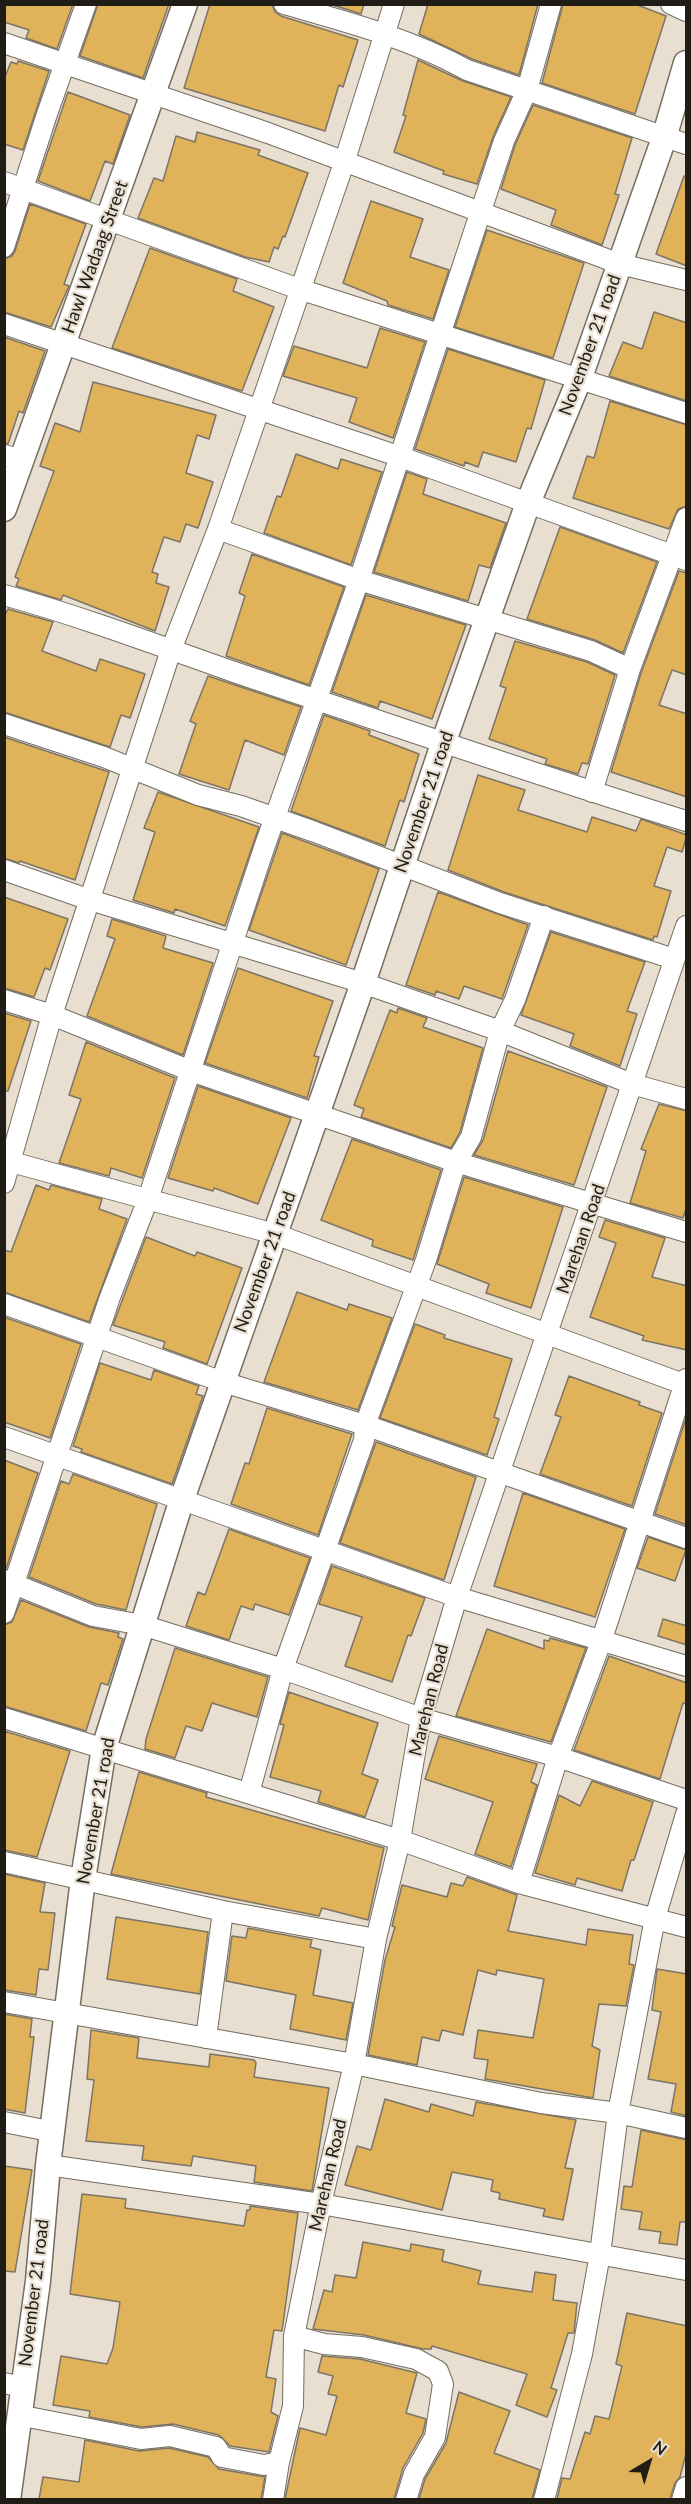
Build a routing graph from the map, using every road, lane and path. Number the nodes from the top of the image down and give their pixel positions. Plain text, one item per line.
1 (86, 4) edge
2 (185, 4) edge
3 (284, 4) edge
4 (394, 4) edge
5 (551, 4) edge
6 (671, 4) edge
7 (687, 11) edge
8 (384, 33) junction
9 (4, 43) edge
10 (64, 63) junction
11 (687, 63) edge
12 (527, 90) junction
13 (154, 93) junction
14 (675, 141) edge
15 (344, 163) junction
16 (13, 185) edge
17 (481, 211) junction
18 (110, 220) junction
19 (4, 247) edge
20 (620, 264) junction
21 (687, 280) edge
22 (299, 290) junction
23 (4, 324) edge
24 (442, 333) junction
25 (63, 345) junction
26 (579, 380) junction
27 (257, 411) junction
28 (687, 413) edge
29 (398, 456) junction
30 (13, 458) edge
31 (528, 503) junction
32 (4, 509) edge
33 (687, 518) edge
34 (218, 529) junction
35 (680, 558) edge
36 (359, 580) junction
37 (4, 595) edge
38 (489, 620) junction
39 (171, 650) junction
40 (630, 669) junction
41 (318, 700) junction
42 (4, 724) edge
43 (444, 741) junction
44 (133, 769) junction
45 (592, 792) junction
46 (275, 819) junction
47 (687, 821) edge
48 (402, 867) junction
49 (4, 870) edge
50 (90, 900) junction
51 (544, 916) junction
52 (687, 926) edge
53 (234, 945) junction
54 (674, 959) junction
55 (363, 983) junction
56 (4, 1000) edge
57 (52, 1015) junction
58 (500, 1031) junction
59 (191, 1071) junction
60 (632, 1084) junction
61 (687, 1099) edge
62 (318, 1113) junction
63 (8, 1162) edge
64 (456, 1162) junction
65 (4, 1183) edge
66 (148, 1199) junction
67 (593, 1204) junction
68 (687, 1232) edge
69 (275, 1234) junction
70 (415, 1285) junction
71 (4, 1304) edge
72 (549, 1334) junction
73 (98, 1336) junction
74 (223, 1382) junction
75 (686, 1383) edge
76 (365, 1425) junction
77 (4, 1437) edge
78 (56, 1455) junction
79 (500, 1474) junction
80 (181, 1502) junction
81 (640, 1523) junction
82 (687, 1538) edge
83 (325, 1552) junction
84 (9, 1582) edge
85 (457, 1597) junction
86 (4, 1613) edge
87 (142, 1625) junction
88 (602, 1639) junction
89 (687, 1666) edge
90 (283, 1668) junction
91 (4, 1718) edge
92 (422, 1719) junction
93 (105, 1748) junction
94 (558, 1757) junction
95 (249, 1793) junction
96 (687, 1800) edge
97 (687, 1814) edge
98 (400, 1840) junction
99 (4, 1862) edge
100 (83, 1879) junction
101 (519, 1883) junction
102 (223, 1911) junction
103 (655, 1918) junction
104 (687, 1927) edge
105 (376, 1939) junction
106 (4, 2002) edge
107 (68, 2013) junction
108 (206, 2038) junction
109 (354, 2064) junction
110 (618, 2113) junction
111 (4, 2122) edge
112 (687, 2128) edge
113 (54, 2132) junction
114 (48, 2165) junction
115 (321, 2204) junction
116 (600, 2253) junction
117 (687, 2270) edge
118 (294, 2336) junction
119 (13, 2385) edge
120 (18, 2415) junction
121 (279, 2462) junction
122 (687, 2487) edge
123 (8, 2499) edge
124 (273, 2499) edge
125 (406, 2499) edge
126 (544, 2499) edge
127 (682, 2499) edge

1 - 10 street
2 - 13 street, Hawl Wadaag Street
3 - 8 street
4 - 8 street
5 - 12 street
6 - 7 street
8 - 12 street
8 - 15 street
9 - 10 street
10 - 13 street
10 - 16 street
11 - 14 street, November 21 road
12 - 14 street
12 - 17 street
13 - 15 street
13 - 18 street, Hawl Wadaag Street
14 - 20 street, November 21 road
15 - 17 street
15 - 22 street
16 - 18 street
16 - 19 street
17 - 20 street
17 - 24 street
18 - 22 street
18 - 25 street, Hawl Wadaag Street
20 - 21 street
20 - 26 street, November 21 road
22 - 24 street
22 - 27 street
23 - 25 street
24 - 26 street
24 - 29 street
25 - 27 street
25 - 30 street, Hawl Wadaag Street
26 - 28 street
26 - 31 street, November 21 road
27 - 29 street
27 - 34 street
29 - 31 street
29 - 36 street
30 - 32 street, Hawl Wadaag Street
31 - 35 street
31 - 38 street, November 21 road
33 - 35 street
34 - 36 street
34 - 39 street
35 - 40 street
36 - 38 street
36 - 41 street
37 - 39 street
38 - 40 street
38 - 43 street, November 21 road
39 - 41 street
39 - 44 street
40 - 45 street
41 - 43 street
41 - 46 street
42 - 44 street
43 - 45 street
43 - 48 street, November 21 road
44 - 46 street
44 - 50 street
45 - 47 street
46 - 48 street
46 - 53 street
48 - 51 street
48 - 55 street, November 21 road
49 - 50 street
50 - 53 street
50 - 57 street
51 - 54 street
51 - 58 street
52 - 54 street, Marehan Road
53 - 55 street
53 - 59 street
54 - 60 street, Marehan Road
55 - 58 street
55 - 62 street, November 21 road
56 - 57 street
57 - 59 street
57 - 63 street
58 - 60 street
58 - 64 street
59 - 62 street
59 - 66 street
60 - 61 street
60 - 67 street, Marehan Road
62 - 64 street
62 - 69 street, November 21 road
63 - 65 street
63 - 66 street
64 - 67 street
64 - 70 street
66 - 69 street
66 - 73 street
67 - 68 street
67 - 72 street, Marehan Road
69 - 70 street
69 - 74 street, November 21 road
70 - 72 street
70 - 76 street
71 - 73 street
72 - 75 street
72 - 79 street, Marehan Road
73 - 74 street
73 - 78 street
74 - 76 street
74 - 80 street, November 21 road
75 - 81 street
76 - 79 street
76 - 83 street
77 - 78 street
78 - 80 street
78 - 84 street
79 - 81 street
79 - 85 street, Marehan Road
80 - 83 street
80 - 87 street, November 21 road
81 - 82 street
81 - 88 street
83 - 85 street
83 - 90 street
84 - 86 street
84 - 87 street
85 - 88 street
85 - 92 street, Marehan Road
87 - 90 street
87 - 93 street, November 21 road
88 - 89 street
88 - 94 street
90 - 92 street
90 - 95 street
91 - 93 street
92 - 94 street
92 - 98 street, Marehan Road
93 - 95 street
93 - 100 street, November 21 road
94 - 96 street
94 - 101 street
95 - 98 street
97 - 103 street
98 - 101 street
98 - 105 street, Marehan Road
99 - 100 street
100 - 102 street
100 - 107 street, November 21 road
101 - 103 street
102 - 105 street
102 - 108 street
103 - 104 street
103 - 110 street
105 - 109 street, Marehan Road
106 - 107 street
107 - 108 street
107 - 113 street, November 21 road
108 - 109 street
109 - 110 street
109 - 115 street, Marehan Road
110 - 112 street
110 - 116 street
111 - 113 street
113 - 114 street, November 21 road
114 - 115 street
114 - 119 street, November 21 road
115 - 116 street
115 - 118 street, Marehan Road
116 - 117 street
116 - 126 street
118 - 121 street, Marehan Road
118 - 125 street
119 - 120 street, November 21 road
120 - 121 street
120 - 123 street, November 21 road
121 - 124 street, Marehan Road
122 - 127 street

